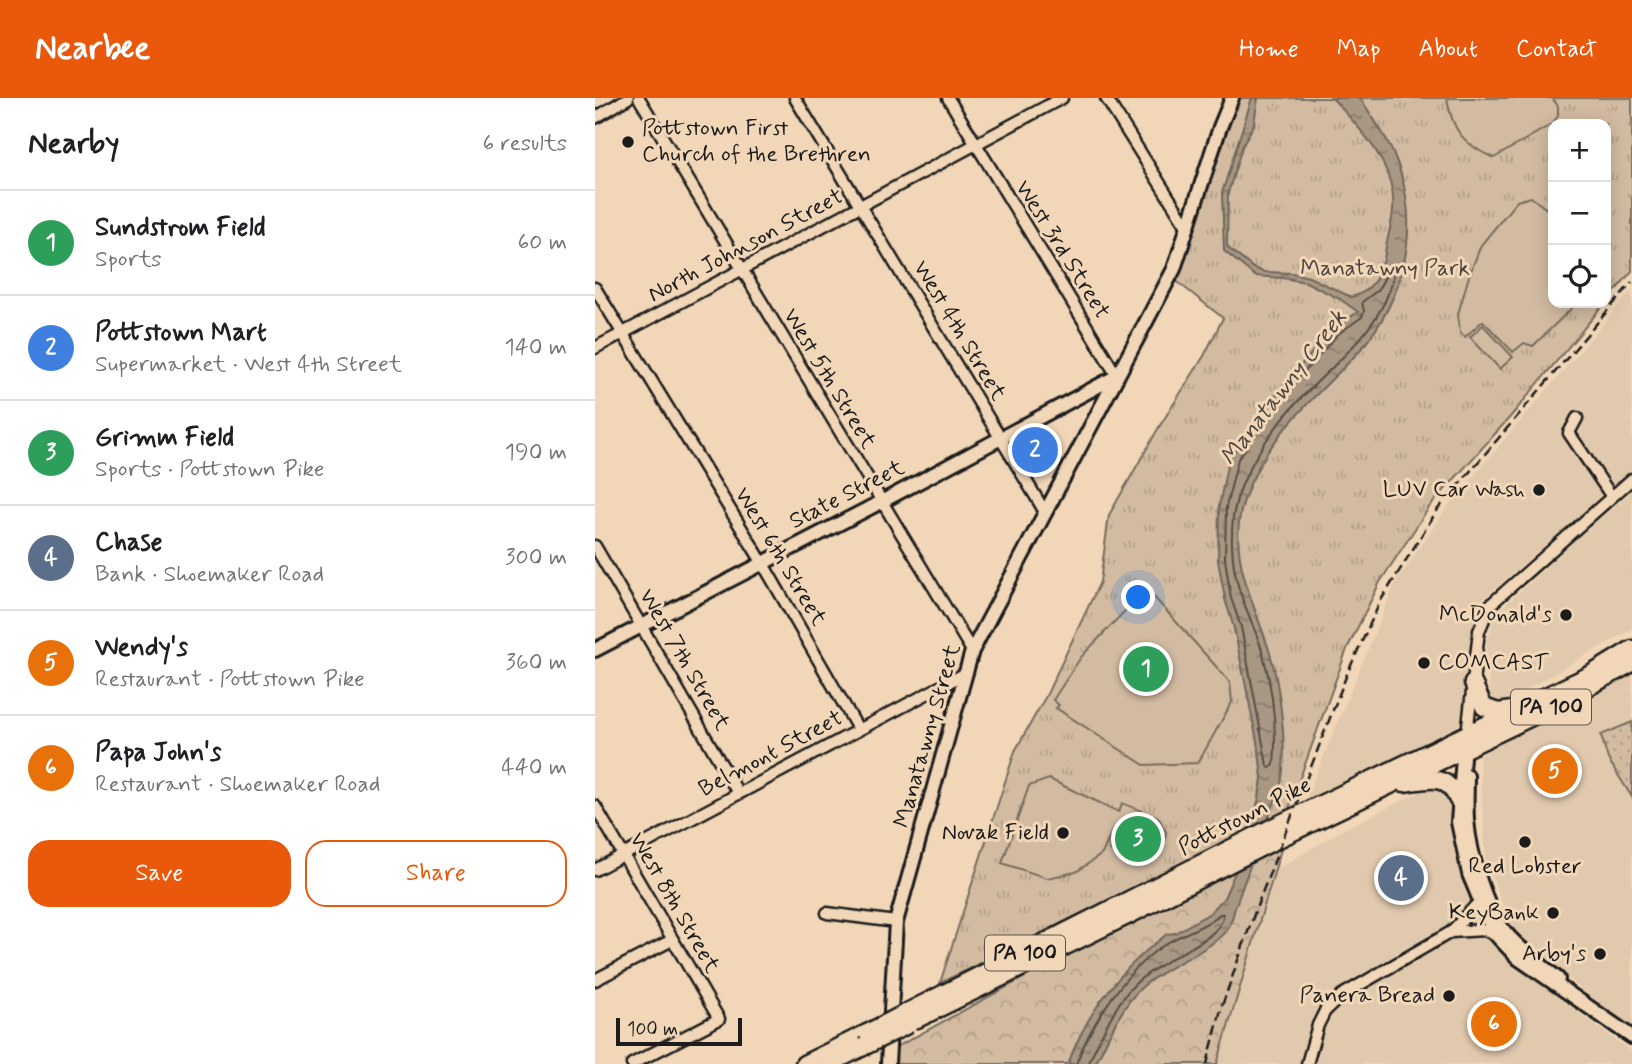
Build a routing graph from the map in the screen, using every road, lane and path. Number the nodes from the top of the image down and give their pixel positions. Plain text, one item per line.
1 (628, 98) edge
2 (639, 98) edge
3 (795, 98) edge
4 (948, 98) edge
5 (1062, 98) edge
6 (1106, 98) edge
7 (1232, 98) edge
8 (595, 118) edge
9 (974, 144) junction
10 (861, 206) junction
11 (1188, 228) junction
12 (740, 269) junction
13 (595, 288) edge
14 (622, 333) junction
15 (595, 348) edge
16 (1117, 376) junction
17 (1577, 418) dead end
18 (1001, 436) junction
19 (1632, 479) edge
20 (1612, 497) junction
21 (881, 502) junction
22 (1045, 512) junction
23 (595, 546) edge
24 (762, 562) junction
25 (642, 624) junction
26 (1632, 649) edge
27 (595, 650) edge
28 (972, 651) junction
29 (1632, 663) edge
30 (966, 673) junction
31 (1473, 683) junction
32 (1518, 710) junction
33 (858, 729) junction
34 (1466, 744) junction
35 (1391, 785) junction
36 (738, 793) junction
37 (1458, 800) junction
38 (595, 806) edge
39 (625, 855) junction
40 (595, 870) edge
41 (1483, 901) junction
42 (827, 913) dead end
43 (896, 922) junction
44 (1451, 932) junction
45 (1498, 937) junction
46 (672, 940) junction
47 (595, 980) edge
48 (1588, 1005) junction
49 (909, 1017) junction
50 (1632, 1037) edge
51 (865, 1040) junction
52 (632, 1064) edge
53 (804, 1064) edge
54 (829, 1064) edge
55 (888, 1064) edge
56 (1307, 1064) edge

1 - 8 street
2 - 12 street, West 5th Street
3 - 10 street, West 4th Street
4 - 9 street, West 3rd Street
5 - 9 street, North Johnson Street
6 - 11 street
7 - 11 street, Manatawny Street
9 - 10 street, North Johnson Street
9 - 16 street, West 3rd Street
10 - 12 street, North Johnson Street
10 - 18 street, West 4th Street
11 - 16 street, Manatawny Street
12 - 14 street, North Johnson Street
12 - 21 street, West 5th Street
13 - 14 street, West 6th Street
14 - 15 street, North Johnson Street
14 - 24 street, West 6th Street
16 - 18 street, State Street
16 - 22 street, Manatawny Street
17 - 20 street
18 - 21 street, State Street
18 - 22 street, West 4th Street
19 - 20 street
20 - 31 street
21 - 24 street, State Street
21 - 28 street, West 5th Street
22 - 28 street, Manatawny Street
23 - 25 street, West 7th Street
24 - 25 street, State Street
24 - 33 street, West 6th Street
25 - 27 street, State Street
25 - 36 street, West 7th Street
26 - 32 highway, Pottstown Pike / PA 100
28 - 30 street, Manatawny Street
29 - 34 highway, Pottstown Pike / PA 100
30 - 33 street, Belmont Street
30 - 43 street, Manatawny Street
31 - 32 highway
31 - 34 street
32 - 34 highway, Pottstown Pike / PA 100
33 - 36 street, Belmont Street
34 - 35 highway, Pottstown Pike / PA 100
34 - 37 street
34 - 41 street
34 - 49 highway, Pottstown Pike / PA 100
35 - 37 highway
35 - 49 highway, Pottstown Pike / PA 100
36 - 39 street, Belmont Street
37 - 41 street
38 - 39 street, West 8th Street
39 - 40 street, Belmont Street
39 - 46 street, West 8th Street
41 - 44 street
41 - 45 street
41 - 48 street
42 - 43 street
43 - 55 street, Manatawny Street
44 - 45 street
44 - 56 street
45 - 48 street
46 - 47 street
46 - 52 street, West 8th Street
48 - 50 street
49 - 51 highway, Pottstown Pike / PA 100, bridge
51 - 53 highway, Pottstown Pike / PA 100
51 - 54 highway, Pottstown Pike / PA 100

